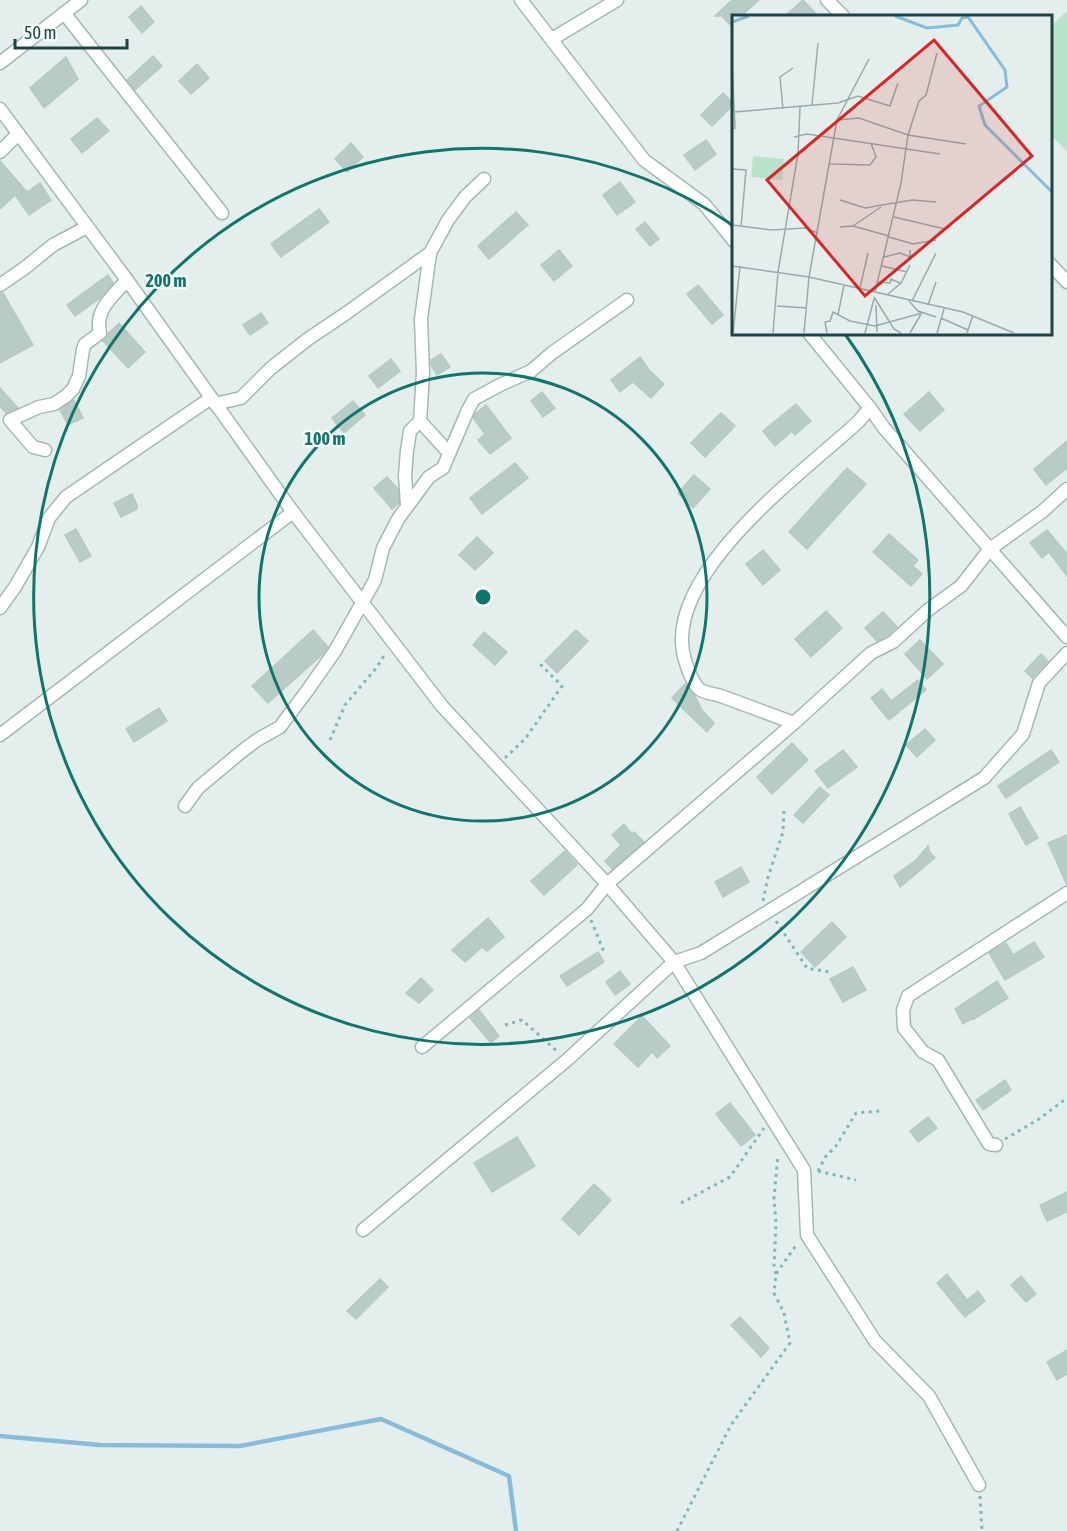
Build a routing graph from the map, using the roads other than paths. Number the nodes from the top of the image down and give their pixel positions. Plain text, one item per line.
1 (81, 0) edge
2 (521, 0) edge
3 (617, 0) edge
4 (827, 0) edge
5 (64, 13) junction
6 (842, 15) edge
7 (552, 39) junction
8 (0, 63) edge
9 (0, 109) edge
10 (18, 134) junction
11 (0, 152) edge
12 (484, 179) dead end
13 (222, 213) dead end
14 (87, 227) junction
15 (732, 239) edge
16 (430, 253) junction
17 (1052, 266) edge
18 (127, 280) junction
19 (1067, 282) edge
20 (0, 285) edge
21 (627, 300) dead end
22 (810, 334) edge
23 (212, 401) junction
24 (870, 408) junction
25 (420, 421) junction
26 (45, 450) dead end
27 (449, 453) junction
28 (405, 475) junction
29 (429, 477) junction
30 (1067, 489) edge
31 (407, 505) junction
32 (293, 512) junction
33 (990, 549) junction
34 (363, 602) junction
35 (0, 608) edge
36 (1067, 637) edge
37 (1067, 653) edge
38 (794, 723) junction
39 (0, 735) edge
40 (185, 807) dead end
41 (607, 884) junction
42 (1067, 893) edge
43 (674, 962) junction
44 (422, 1047) dead end
45 (996, 1144) road end
46 (363, 1230) dead end
47 (979, 1485) road end

1 - 5 street
2 - 7 street
3 - 7 street
4 - 6 street
5 - 8 street
5 - 13 street
7 - 15 street
9 - 10 street
10 - 11 street
10 - 14 street
12 - 16 street
14 - 18 street
14 - 20 street
16 - 23 street
16 - 25 street
17 - 19 street
18 - 23 street
18 - 26 street
21 - 27 street
22 - 24 street
23 - 32 street
23 - 35 street
24 - 33 street
24 - 38 street
25 - 27 street
25 - 28 street
27 - 29 street
28 - 29 street
28 - 31 street
29 - 31 street
30 - 33 street
31 - 34 street
32 - 34 street
32 - 39 street
33 - 36 street
33 - 38 street
34 - 40 street
34 - 41 street
37 - 43 street
38 - 41 street
41 - 43 street
41 - 44 street
42 - 45 street
43 - 46 street
43 - 47 street

